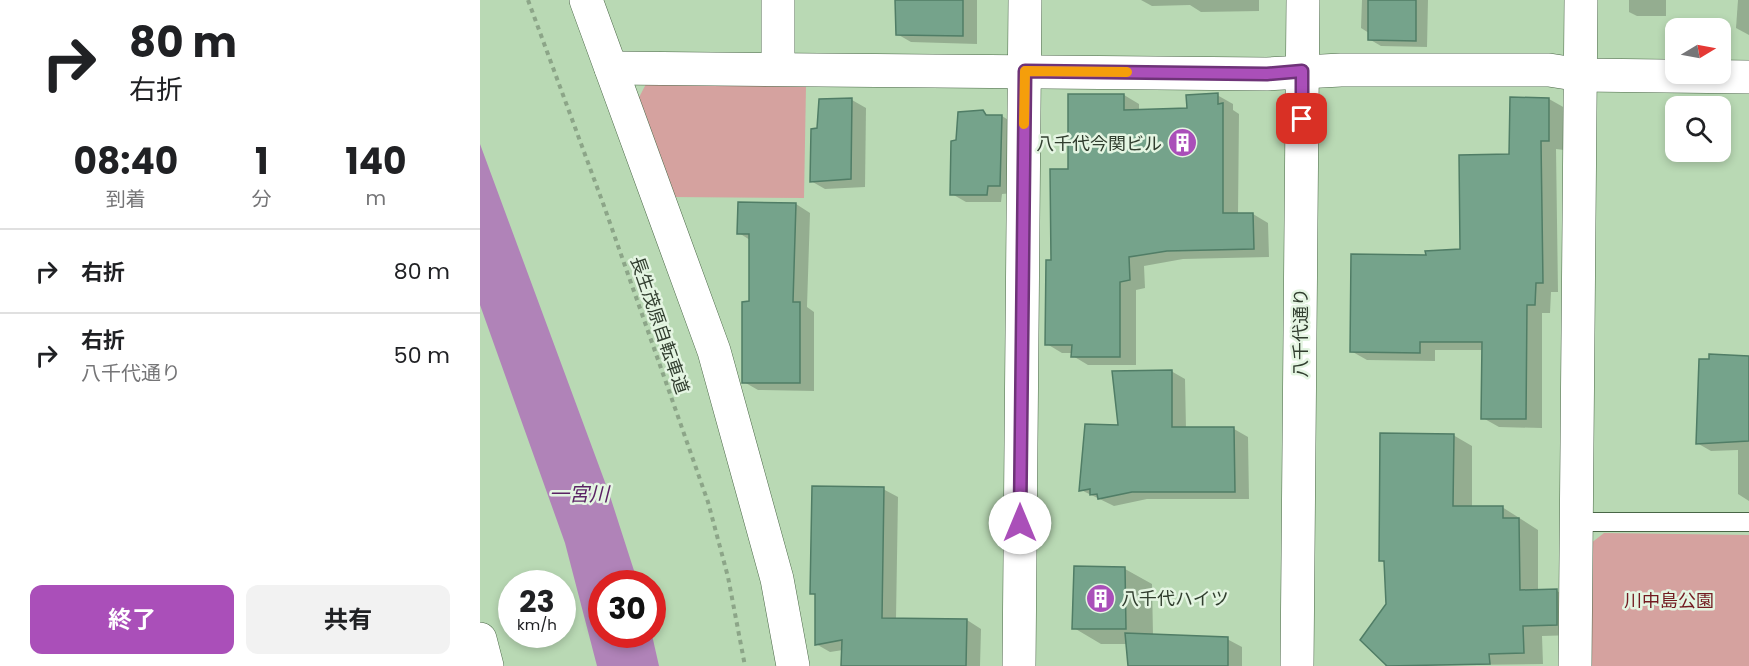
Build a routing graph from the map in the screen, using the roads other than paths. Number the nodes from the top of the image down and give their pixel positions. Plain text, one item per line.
1 (586, 0) edge
2 (778, 0) edge
3 (1026, 0) edge
4 (1303, 0) edge
5 (1581, 0) edge
6 (611, 68) junction
7 (778, 69) junction
8 (1025, 71) junction
9 (1302, 71) junction
10 (1581, 75) junction
11 (1749, 77) edge
12 (1577, 522) junction
13 (1749, 522) edge
14 (480, 639) edge
15 (487, 666) edge
16 (793, 666) edge
17 (1019, 666) edge
18 (1297, 666) edge
19 (1575, 666) edge

1 - 6 street
2 - 7 street
3 - 8 street
4 - 9 street, 八千代通り
5 - 10 street
6 - 7 street
6 - 16 street
7 - 8 street
8 - 9 street
8 - 17 street
9 - 10 street
9 - 18 street, 八千代通り
10 - 11 street
10 - 12 street
12 - 13 lane
12 - 19 street
14 - 15 street

